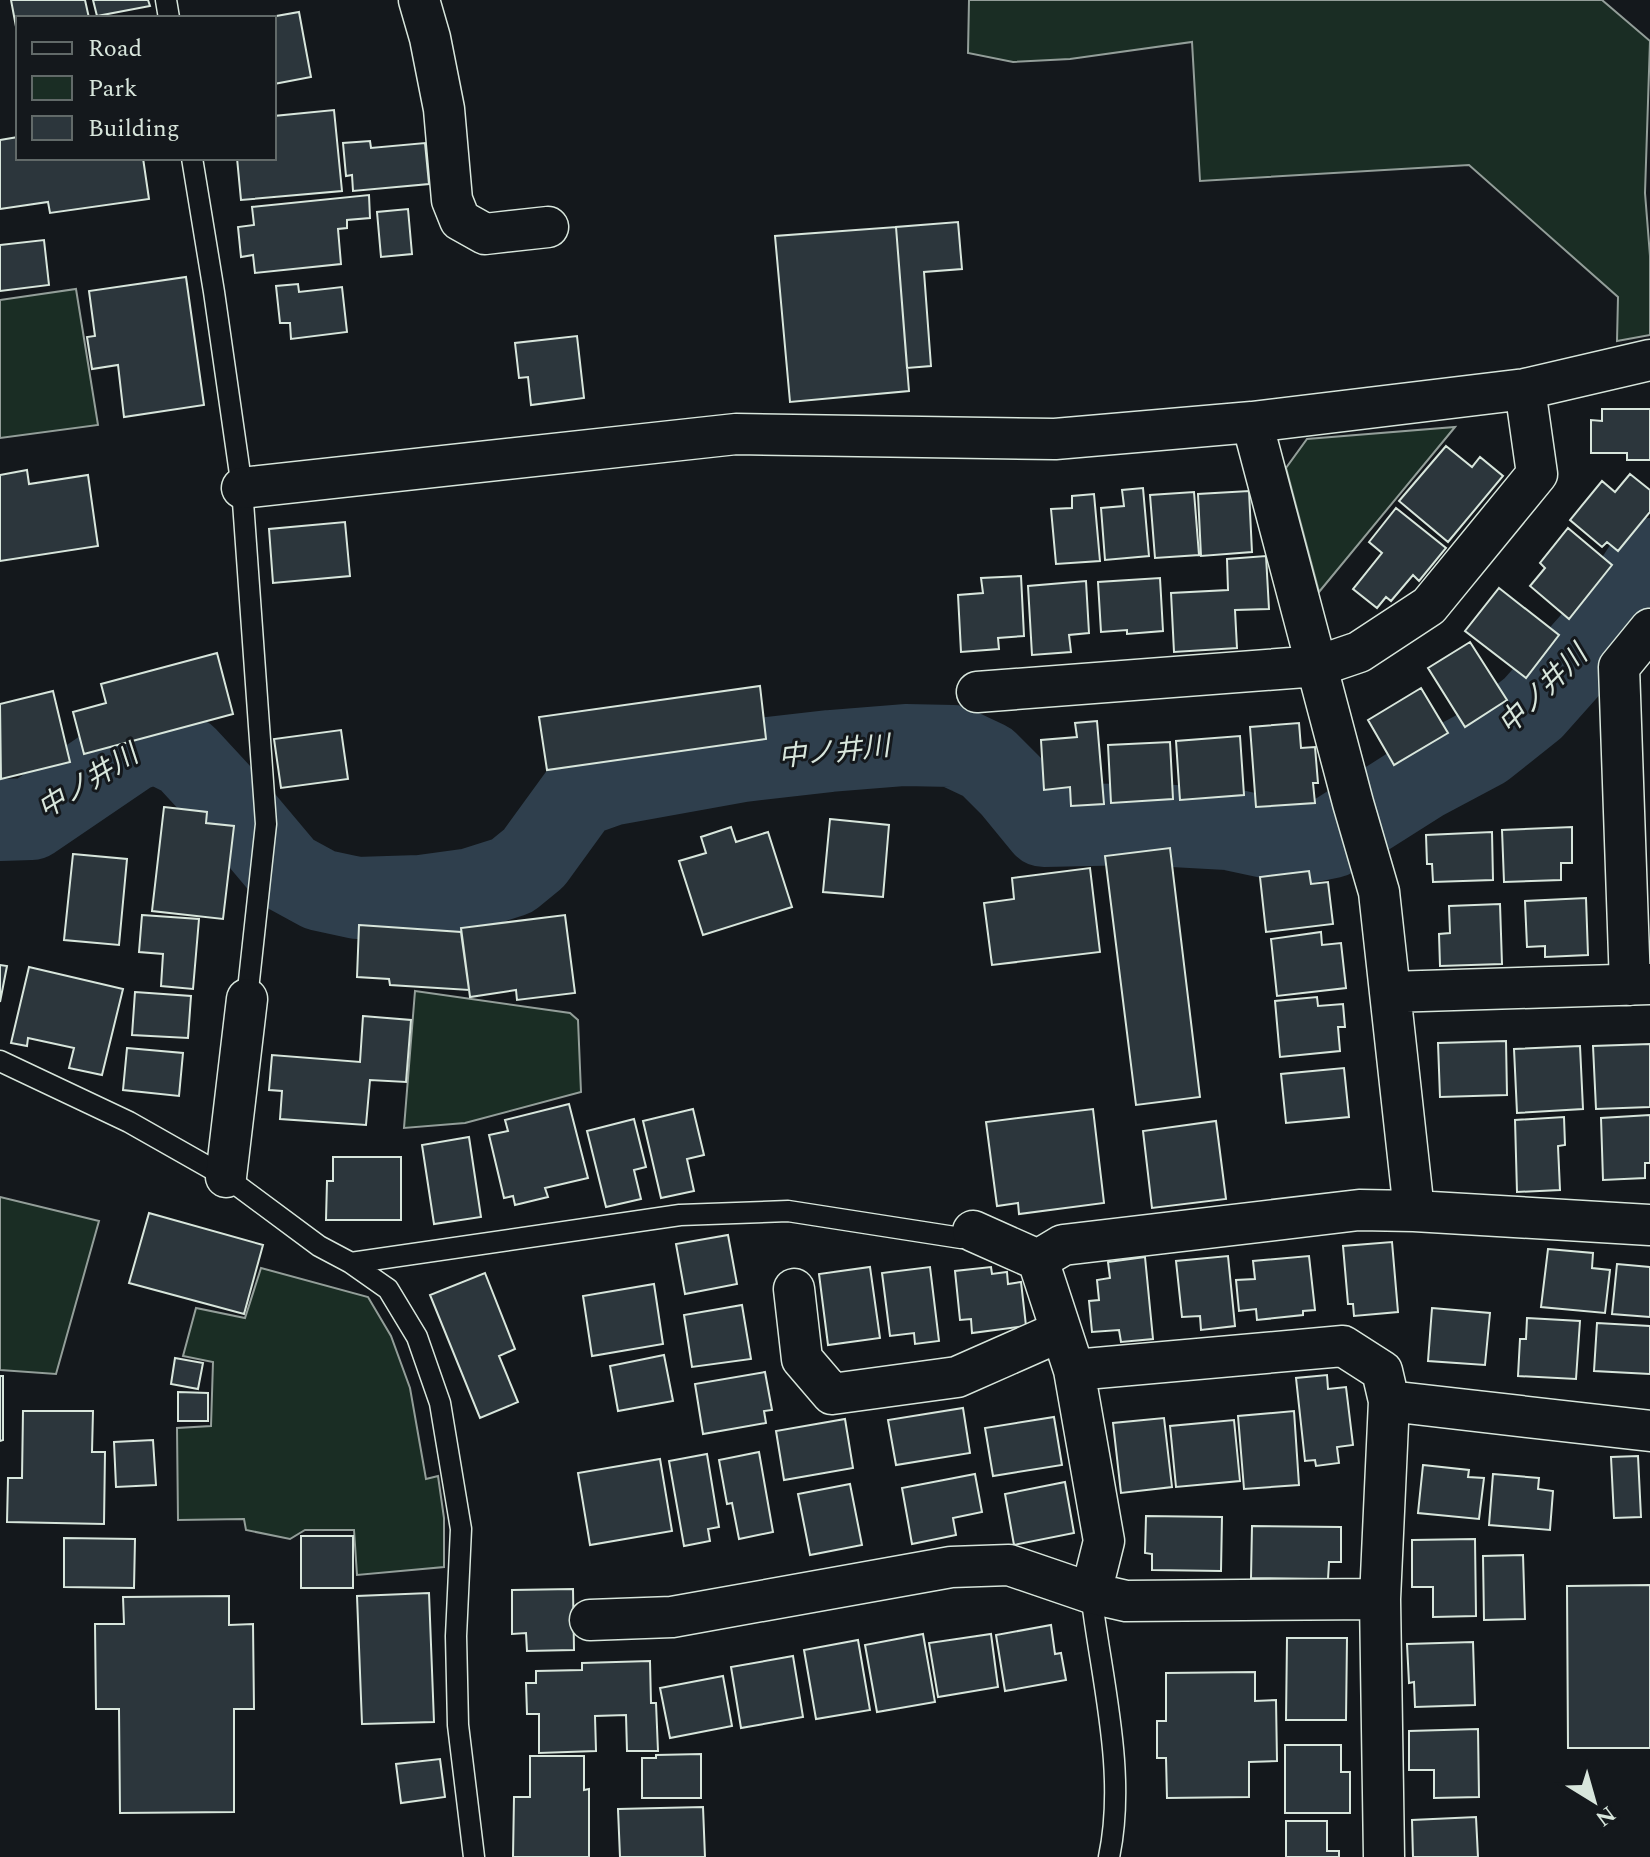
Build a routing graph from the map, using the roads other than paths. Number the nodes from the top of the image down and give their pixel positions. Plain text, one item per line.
1 (419, 0) edge
2 (192, 160) edge
3 (548, 227) dead end
4 (1650, 360) edge
5 (1525, 389) junction
6 (1252, 422) junction
7 (242, 488) junction
8 (1650, 629) edge
9 (1318, 666) junction
10 (977, 692) dead end
11 (1640, 984) edge
12 (1390, 992) junction
13 (247, 999) joint
14 (0, 1061) edge
15 (226, 1177) junction
16 (1414, 1211) junction
17 (1650, 1225) edge
18 (973, 1231) joint
19 (1038, 1260) junction
20 (351, 1263) junction
21 (794, 1289) dead end
22 (1061, 1331) junction
23 (1074, 1370) junction
24 (1389, 1401) junction
25 (1650, 1431) edge
26 (1091, 1593) junction
27 (1380, 1599) junction
28 (590, 1620) dead end
29 (474, 1857) edge
30 (1109, 1857) edge
31 (1384, 1857) edge

1 - 3 street
2 - 7 lane
4 - 5 street
5 - 6 street
5 - 9 street
6 - 7 street
6 - 9 street
7 - 13 lane
8 - 11 street
9 - 10 street
9 - 12 street
11 - 12 street
12 - 16 street
13 - 15 street
14 - 15 lane
15 - 20 lane
16 - 17 street
16 - 19 street
18 - 19 street
18 - 20 lane
19 - 22 street
20 - 29 lane
21 - 22 street
22 - 23 street
23 - 24 street
23 - 26 street
24 - 25 street
24 - 27 street
26 - 27 street
26 - 28 street
26 - 30 lane
27 - 31 street

